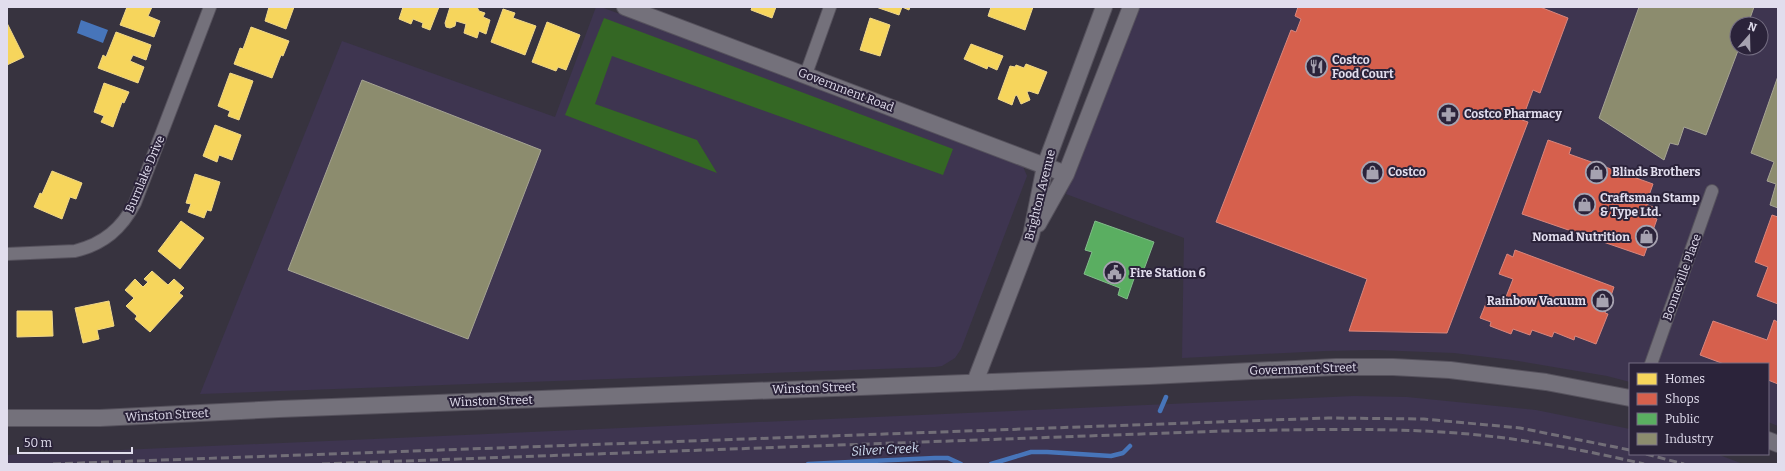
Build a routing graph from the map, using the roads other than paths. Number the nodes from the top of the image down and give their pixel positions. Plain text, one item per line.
1 (210, 7) edge
2 (625, 7) edge
3 (830, 7) edge
4 (1104, 7) edge
5 (1121, 7) edge
6 (1131, 7) edge
7 (806, 74) junction
8 (1045, 166) junction
9 (1066, 174) junction
10 (1712, 191) dead end
11 (1031, 236) junction
12 (7, 254) edge
13 (1651, 363) edge
14 (974, 382) junction
15 (1629, 398) edge
16 (7, 418) edge

1 - 12 street, Burnlake Drive
2 - 7 street, Government Road
3 - 7 street
4 - 8 street, Brighton Avenue
5 - 9 street
6 - 9 street, Brighton Avenue
7 - 8 street, Government Road
8 - 9 street, Government Road
8 - 11 street, Brighton Avenue
9 - 11 street, Brighton Avenue
10 - 13 street, Bonneville Place
11 - 14 street, Brighton Avenue
14 - 15 street, Government Street
14 - 16 street, Winston Street

